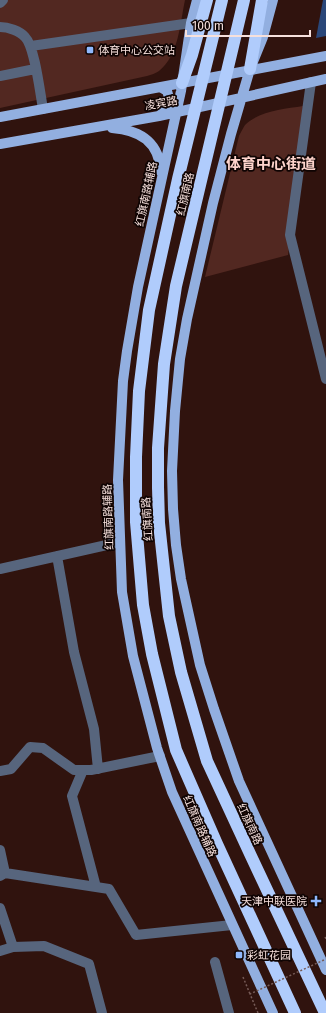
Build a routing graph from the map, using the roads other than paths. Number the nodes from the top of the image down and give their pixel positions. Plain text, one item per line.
1 (3, 0) edge
2 (197, 0) edge
3 (207, 0) edge
4 (222, 0) edge
5 (244, 0) edge
6 (262, 0) edge
7 (273, 0) edge
8 (0, 3) edge
9 (191, 23) junction
10 (0, 27) edge
11 (31, 46) junction
12 (326, 56) edge
13 (35, 69) junction
14 (250, 69) junction
15 (0, 76) edge
16 (326, 79) edge
17 (311, 82) junction
18 (182, 83) junction
19 (160, 87) junction
20 (242, 98) junction
21 (43, 108) junction
22 (176, 112) junction
23 (159, 116) junction
24 (0, 117) edge
25 (100, 127) junction
26 (0, 144) edge
27 (162, 180) junction
28 (326, 379) edge
29 (120, 542) junction
30 (58, 556) junction
31 (0, 569) edge
32 (160, 756) junction
33 (98, 769) junction
34 (83, 770) junction
35 (0, 772) edge
36 (0, 850) edge
37 (2, 874) edge
38 (96, 887) junction
39 (0, 908) edge
40 (232, 925) junction
41 (12, 946) junction
42 (0, 951) edge
43 (215, 962) dead end
44 (326, 970) edge
45 (102, 1013) edge
46 (229, 1013) edge
47 (273, 1013) edge
48 (294, 1013) edge
49 (325, 1013) edge

1 - 8 street
2 - 9 main road, 红旗南路辅路
3 - 18 highway
4 - 48 highway, 红旗南路, bridge
5 - 49 highway, 红旗南路, bridge
6 - 14 highway
7 - 14 main road
9 - 11 street
9 - 18 main road, 红旗南路辅路
10 - 11 street
11 - 13 street
12 - 14 main road, 凌宾路
13 - 15 street
13 - 21 street
14 - 18 main road, 凌宾路
14 - 20 main road
16 - 17 main road, 凌宾路
17 - 20 main road, 凌宾路
17 - 28 street
18 - 19 main road, 凌宾路
18 - 22 main road, 红旗南路辅路
19 - 21 main road, 凌宾路
19 - 23 main road
20 - 22 main road, 凌宾路
20 - 44 main road
21 - 24 main road, 凌宾路
22 - 23 main road, 凌宾路
22 - 27 main road, 红旗南路辅路
23 - 25 main road, 凌宾路
25 - 26 main road, 凌宾路
25 - 27 main road
27 - 29 main road, 红旗南路辅路
29 - 30 street
29 - 32 main road, 红旗南路辅路
30 - 31 street
30 - 33 street
32 - 33 street
32 - 40 main road, 红旗南路辅路
33 - 34 street
34 - 35 street
34 - 38 street
36 - 37 street
37 - 38 street
38 - 40 street
39 - 41 street
40 - 47 main road, 红旗南路辅路
41 - 42 street
41 - 45 street
43 - 46 street

